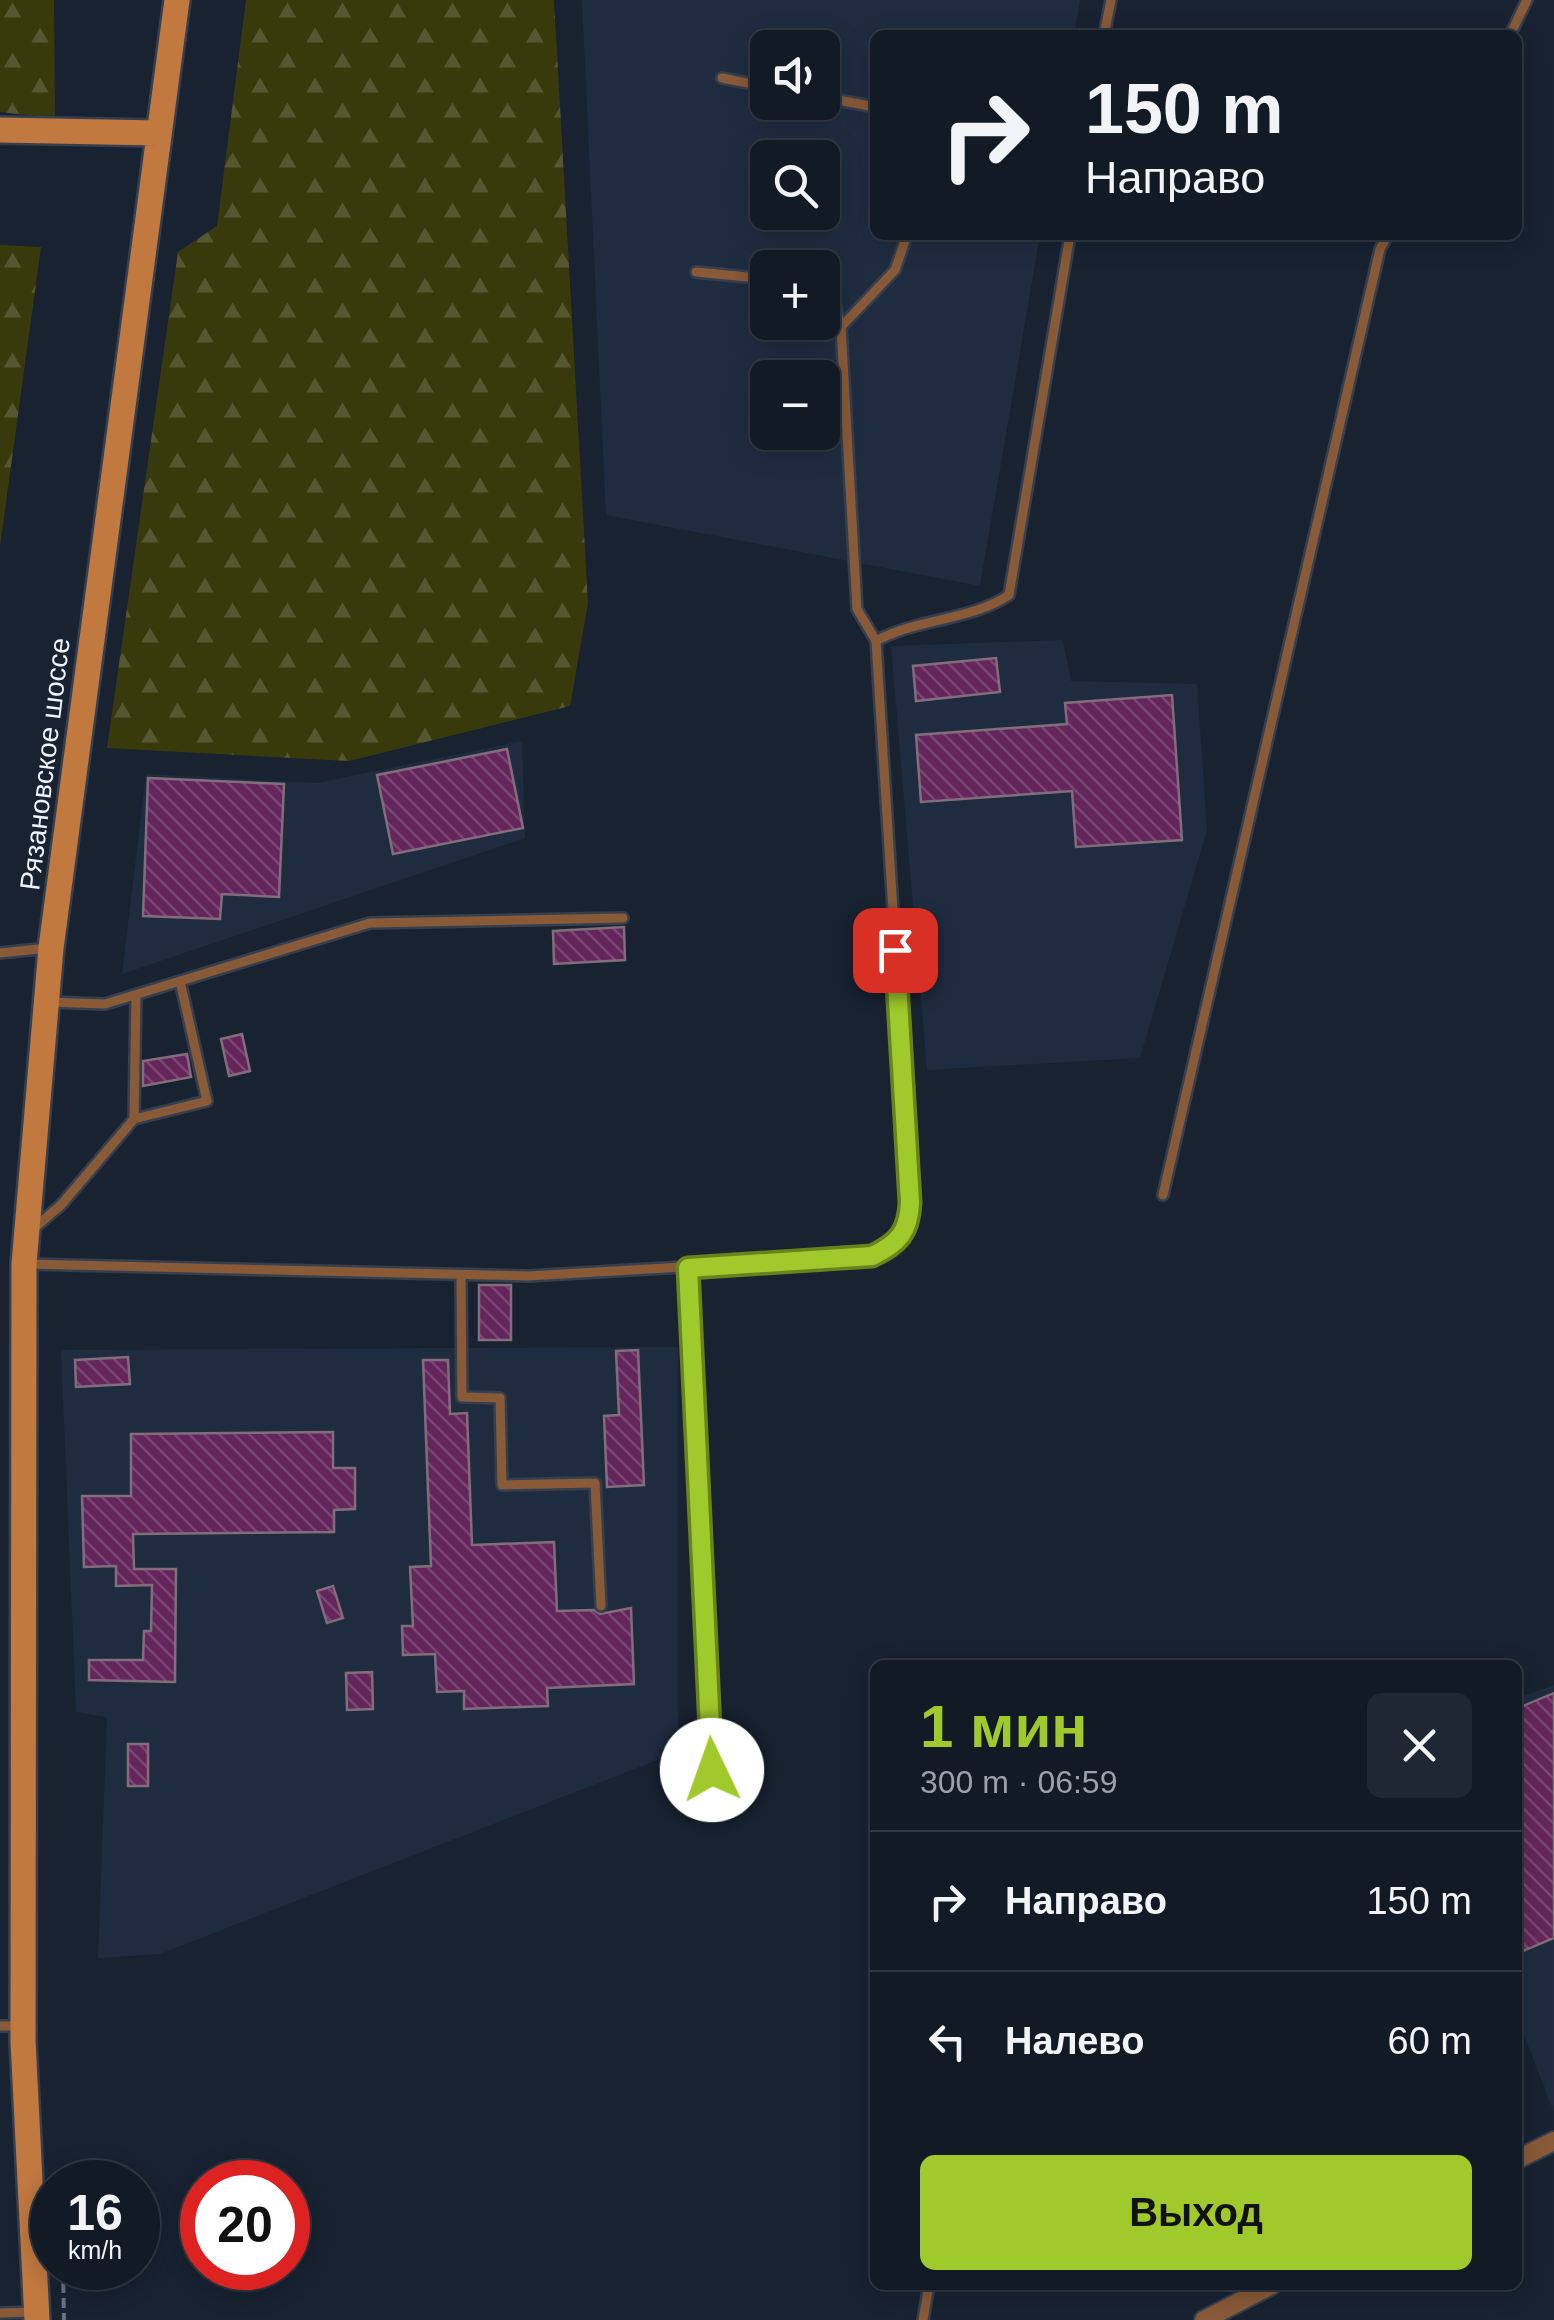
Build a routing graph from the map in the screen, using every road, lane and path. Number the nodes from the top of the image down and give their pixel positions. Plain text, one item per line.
1 (177, 0) edge
2 (1111, 0) edge
3 (1527, 0) edge
4 (1105, 30) edge
5 (1512, 30) edge
6 (722, 78) dead end
7 (750, 83) edge
8 (840, 101) edge
9 (870, 107) edge
10 (0, 130) edge
11 (158, 133) junction
12 (905, 240) edge
13 (1069, 240) edge
14 (1385, 240) edge
15 (696, 272) dead end
16 (750, 277) edge
17 (840, 321) edge
18 (842, 327) junction
19 (876, 641) junction
20 (623, 918) dead end
21 (51, 948) junction
22 (0, 952) edge
23 (180, 981) junction
24 (136, 995) junction
25 (45, 1002) junction
26 (134, 1118) junction
27 (1163, 1196) dead end
28 (26, 1235) junction
29 (24, 1264) junction
30 (688, 1268) junction
31 (462, 1276) junction
32 (601, 1606) dead end
33 (712, 1770) dead end
34 (12, 2026) edge
35 (1554, 2140) edge
36 (1522, 2157) edge
37 (63, 2290) edge
38 (928, 2290) edge
39 (1262, 2290) edge
40 (0, 2313) edge
41 (37, 2316) edge
42 (64, 2320) edge
43 (923, 2320) edge
44 (1204, 2320) edge

1 - 11 main road, Рязановское шоссе
2 - 4 lane
3 - 5 lane
6 - 7 lane
8 - 9 lane
10 - 11 main road
11 - 21 main road, Рязановское шоссе
12 - 18 lane
13 - 19 lane
14 - 27 lane
15 - 16 lane
17 - 18 lane
18 - 19 lane
19 - 30 lane
20 - 23 lane
21 - 22 lane
21 - 25 main road, Рязановское шоссе
23 - 24 lane
23 - 26 lane
24 - 25 lane
24 - 26 lane
25 - 28 main road, Рязановское шоссе
26 - 28 lane
28 - 29 main road, Рязановское шоссе
29 - 31 lane
29 - 34 main road, Рязановское шоссе
30 - 31 lane
30 - 33 lane
31 - 32 lane
34 - 41 main road, Рязановское шоссе
35 - 36 street
37 - 42 path
38 - 43 lane
39 - 44 street
40 - 41 lane

